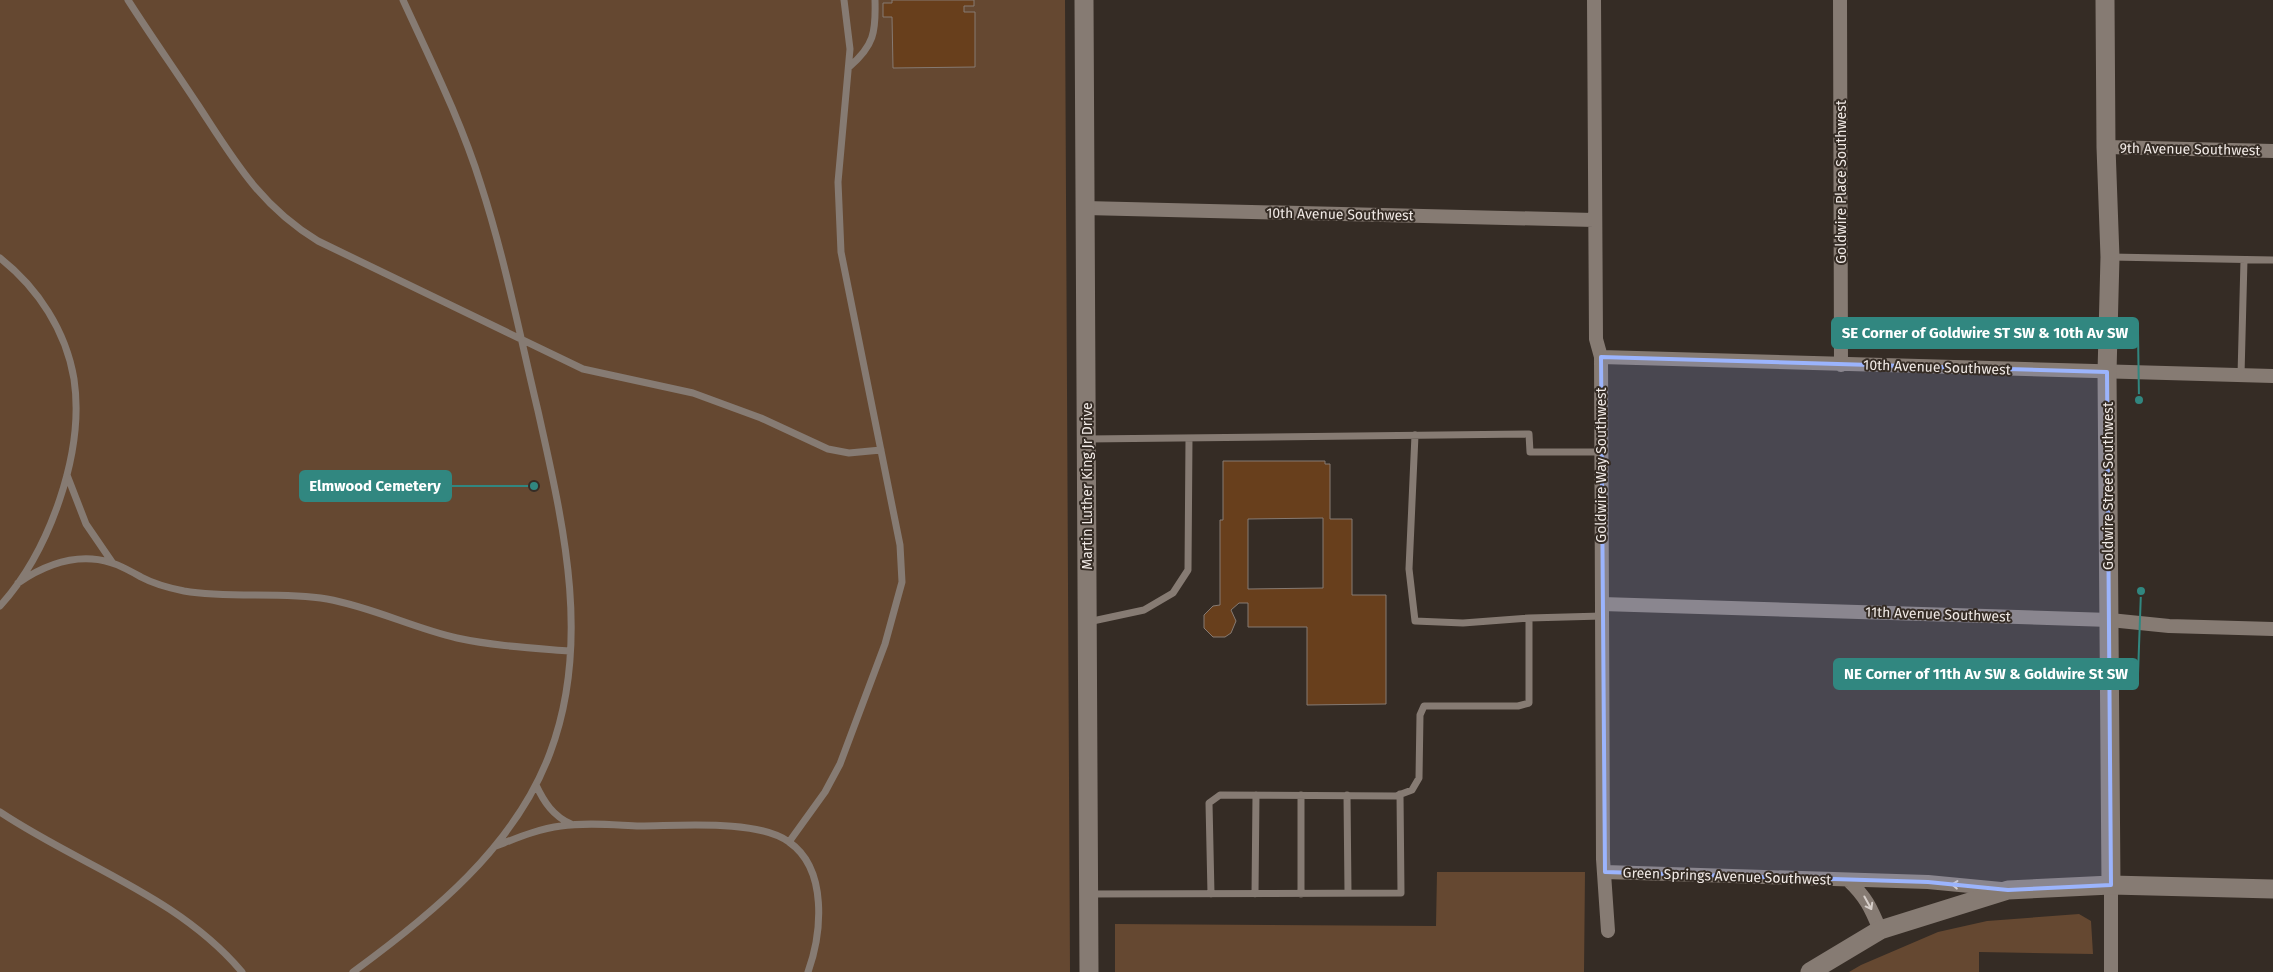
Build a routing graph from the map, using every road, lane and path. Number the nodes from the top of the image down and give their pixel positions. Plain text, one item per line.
1 (128, 0) edge
2 (403, 0) edge
3 (844, 0) edge
4 (875, 0) edge
5 (1084, 0) edge
6 (1594, 0) edge
7 (1840, 0) edge
8 (2105, 0) edge
9 (849, 67) junction
10 (2106, 147) junction
11 (2273, 152) edge
12 (1085, 208) junction
13 (1594, 220) junction
14 (2110, 257) junction
15 (0, 258) edge
16 (2244, 260) junction
17 (2273, 260) edge
18 (521, 339) junction
19 (1602, 357) junction
20 (1841, 365) junction
21 (2107, 372) junction
22 (2241, 376) junction
23 (2273, 376) edge
24 (1415, 435) junction
25 (1189, 438) junction
26 (1087, 439) junction
27 (880, 450) junction
28 (1601, 452) junction
29 (66, 474) junction
30 (112, 562) junction
31 (18, 582) junction
32 (0, 606) edge
33 (1602, 610) junction
34 (1528, 618) junction
35 (2110, 620) junction
36 (1088, 622) junction
37 (2273, 629) edge
38 (570, 651) junction
39 (536, 784) junction
40 (1400, 794) junction
41 (1256, 795) junction
42 (1301, 795) junction
43 (1347, 796) junction
44 (0, 812) edge
45 (573, 825) junction
46 (789, 842) junction
47 (494, 846) junction
48 (1605, 872) junction
49 (1848, 880) junction
50 (2111, 885) junction
51 (2273, 889) edge
52 (2008, 890) junction
53 (1348, 893) junction
54 (1089, 894) junction
55 (1211, 894) junction
56 (1255, 894) junction
57 (1301, 894) junction
58 (1880, 930) junction
59 (1608, 931) dead end
60 (242, 972) edge
61 (353, 972) edge
62 (808, 972) edge
63 (1089, 972) edge
64 (1810, 972) edge
65 (2111, 972) edge

1 - 18 lane
2 - 18 lane
3 - 9 lane
4 - 9 lane
5 - 12 main road, Martin Luther King Jr Drive
6 - 13 street, Goldwire Way Southwest
7 - 20 street, Goldwire Place Southwest
8 - 10 main road, Goldwire Street Southwest
9 - 27 lane
10 - 11 street, 9th Avenue Southwest
10 - 14 main road, Goldwire Street Southwest
12 - 13 street, 10th Avenue Southwest
12 - 26 main road, Martin Luther King Jr Drive
13 - 19 street, Goldwire Way Southwest
14 - 16 lane
14 - 21 main road, Goldwire Street Southwest
15 - 29 lane
16 - 17 lane
16 - 22 lane
18 - 27 lane
18 - 38 lane
19 - 20 street, 10th Avenue Southwest
19 - 28 street, Goldwire Way Southwest
20 - 21 street, 10th Avenue Southwest
21 - 22 street, 10th Avenue Southwest
21 - 35 main road, Goldwire Street Southwest
22 - 23 street, 10th Avenue Southwest
24 - 25 lane
24 - 28 lane
24 - 34 lane
25 - 26 lane
25 - 36 lane
26 - 36 main road, Martin Luther King Jr Drive
27 - 46 lane
28 - 33 street, Goldwire Way Southwest
29 - 30 lane
29 - 31 lane
30 - 31 lane
30 - 38 lane
31 - 32 lane
33 - 34 lane
33 - 35 street, 11th Avenue Southwest
33 - 48 street, Goldwire Way Southwest
34 - 40 lane
35 - 37 street, 11th Avenue Southwest
35 - 50 main road, Goldwire Street Southwest
36 - 54 main road, Martin Luther King Jr Drive
38 - 39 lane
39 - 45 lane
39 - 47 lane
40 - 43 lane
40 - 53 lane
41 - 42 lane
41 - 55 lane
41 - 56 lane
42 - 43 lane
42 - 57 lane
43 - 53 lane
44 - 60 lane
45 - 46 lane
45 - 47 lane
46 - 62 lane
47 - 61 lane
48 - 49 street, Green Springs Avenue Southwest
48 - 59 street, Goldwire Way Southwest
52 -> 49 street, Green Springs Avenue Southwest
49 -> 58 street, Green Springs Avenue Southwest
50 - 51 main road, Green Springs Avenue Southwest
50 - 52 main road, Green Springs Avenue Southwest
50 - 65 street, Goldwire Street Southwest
52 - 58 main road, Green Springs Avenue Southwest
53 - 57 lane
54 - 55 lane
54 - 63 main road, Martin Luther King Jr Drive
55 - 56 lane
56 - 57 lane
58 - 64 main road

